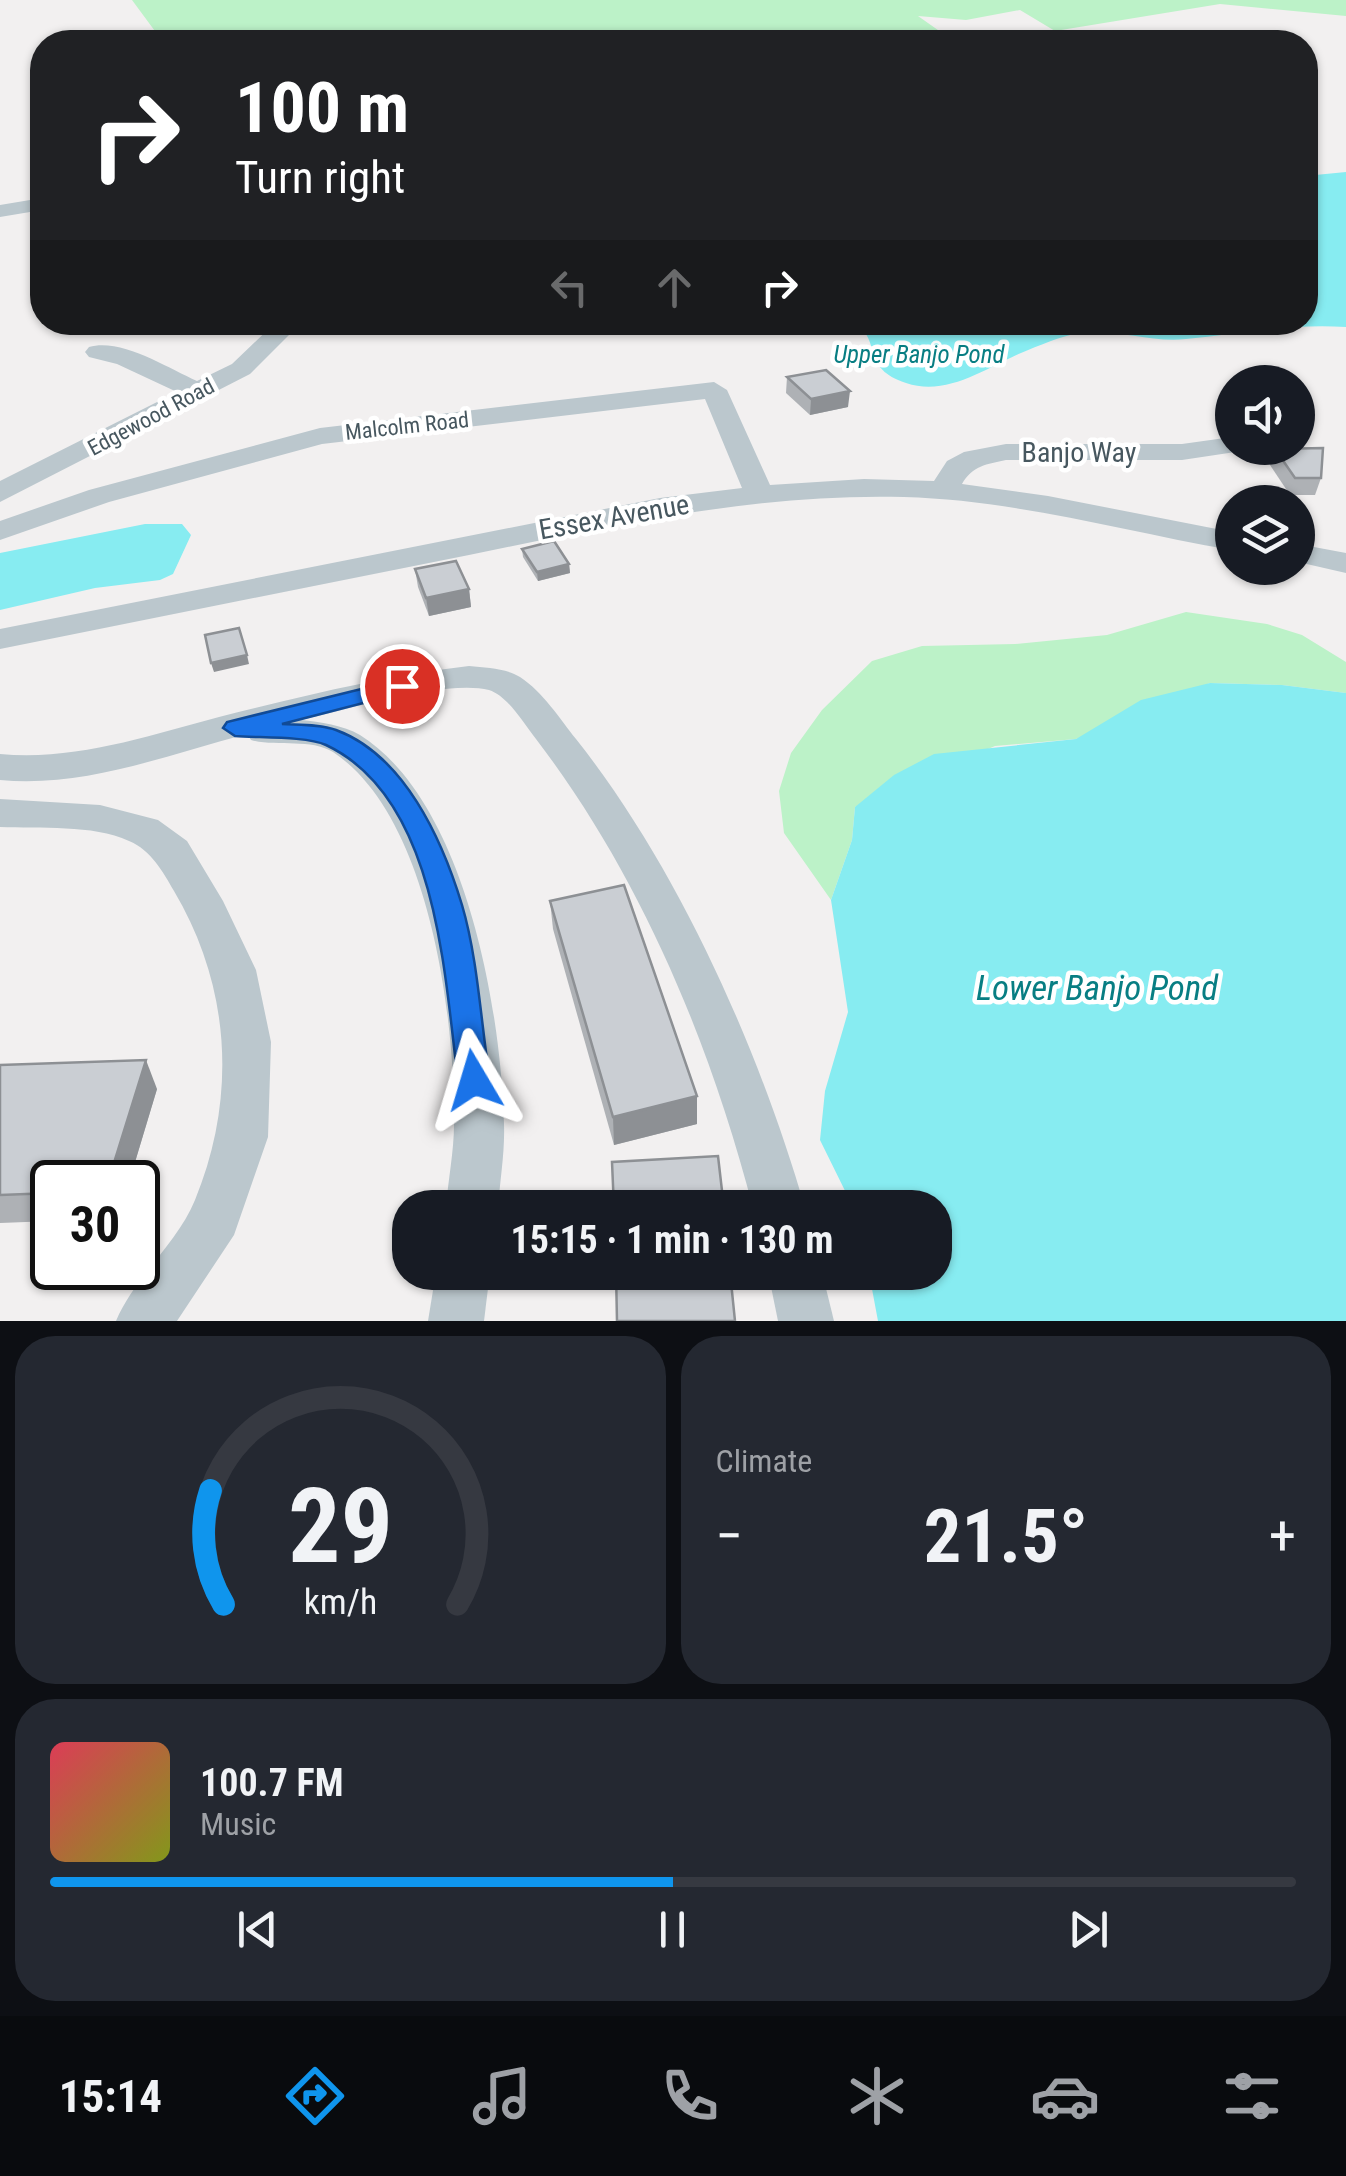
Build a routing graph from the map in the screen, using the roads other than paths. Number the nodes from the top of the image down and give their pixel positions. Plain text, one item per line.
1 (30, 206) edge
2 (0, 212) edge
3 (277, 335) edge
4 (98, 352) dead end
5 (199, 392) junction
6 (1215, 447) edge
7 (942, 492) junction
8 (0, 493) edge
9 (759, 493) junction
10 (0, 532) edge
11 (1215, 538) edge
12 (1315, 557) edge
13 (1346, 563) edge
14 (0, 639) edge
15 (235, 728) junction
16 (0, 767) edge
17 (0, 813) edge
18 (473, 1190) edge
19 (773, 1190) edge
20 (461, 1290) edge
21 (799, 1290) edge
22 (144, 1321) edge
23 (456, 1321) edge
24 (806, 1321) edge

1 - 2 street
3 - 5 street, Edgewood Road
4 - 5 street
5 - 8 street, Edgewood Road
6 - 7 street, Banjo Way
7 - 9 street, Essex Avenue
7 - 11 street, Essex Avenue
9 - 10 street, Malcolm Road
9 - 14 street, Essex Avenue
12 - 13 street
15 - 16 street
15 - 18 street
15 - 19 street
17 - 22 street
20 - 23 street
21 - 24 street

